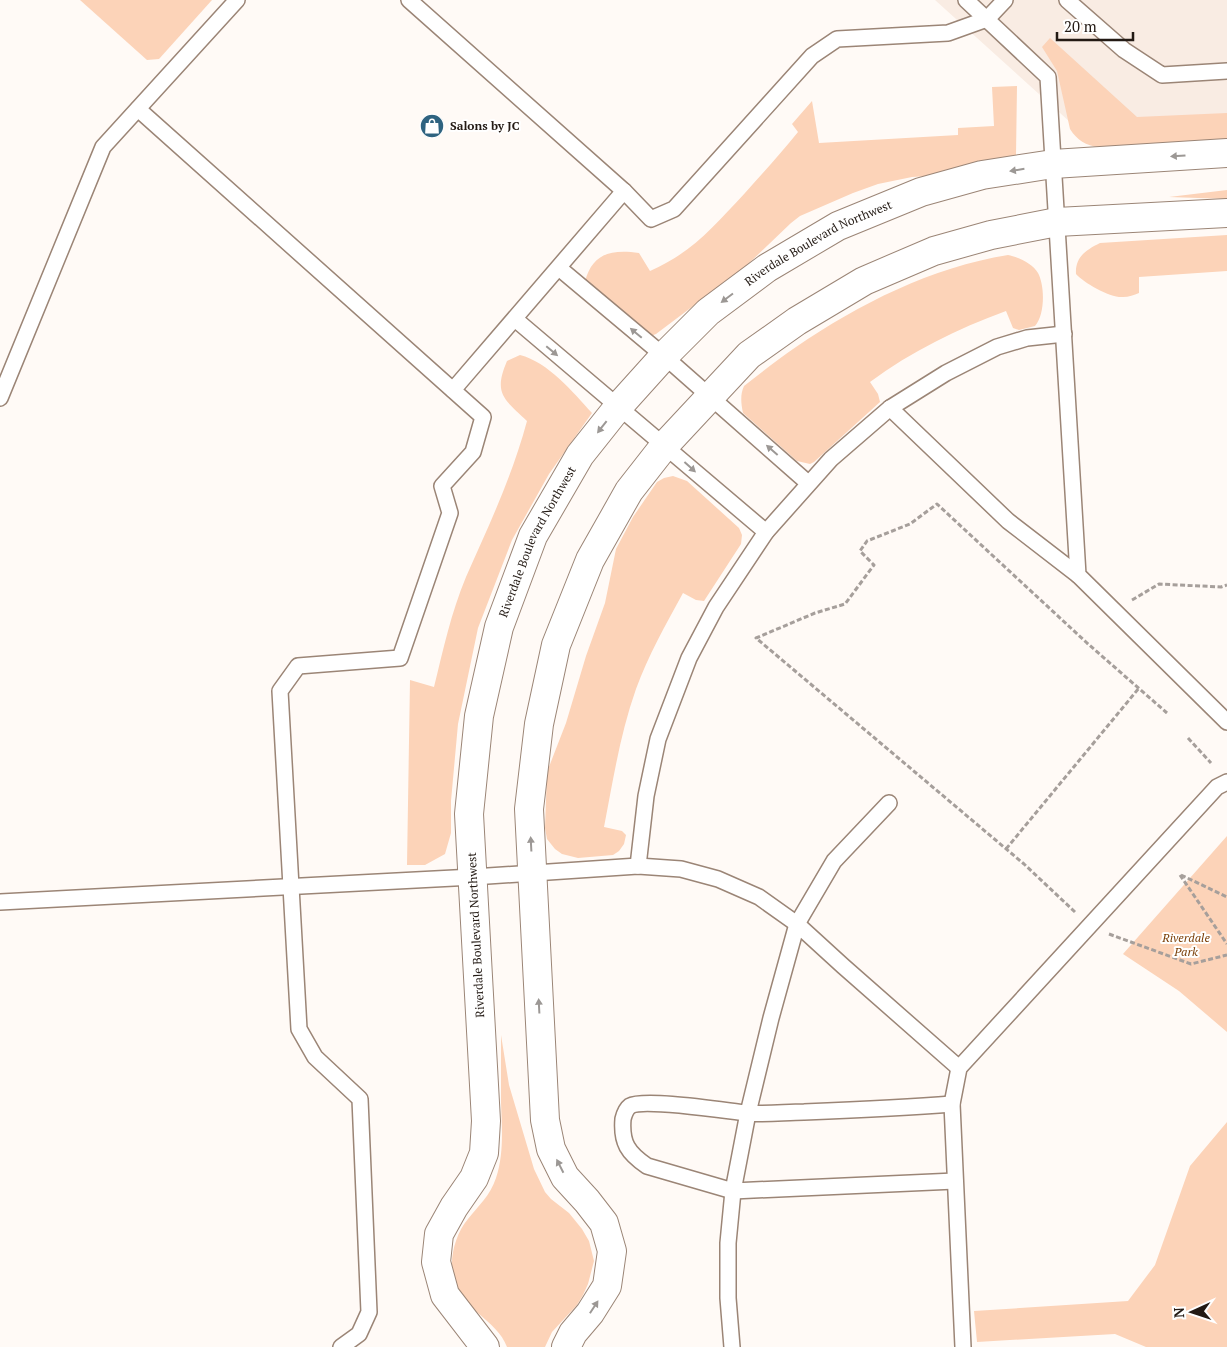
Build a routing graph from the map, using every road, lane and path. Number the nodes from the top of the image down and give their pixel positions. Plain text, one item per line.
1 (237, 0) edge
2 (409, 0) edge
3 (966, 0) edge
4 (1005, 0) edge
5 (1067, 0) edge
6 (987, 19) junction
7 (1227, 71) edge
8 (138, 109) junction
9 (1227, 153) edge
10 (1053, 164) junction
11 (624, 191) junction
12 (1227, 213) edge
13 (1057, 222) junction
14 (559, 268) junction
15 (515, 319) junction
16 (1064, 334) junction
17 (664, 356) junction
18 (453, 390) junction
19 (709, 397) junction
20 (0, 398) edge
21 (619, 406) junction
22 (890, 408) junction
23 (665, 445) junction
24 (808, 483) junction
25 (766, 532) junction
26 (1078, 574) junction
27 (1227, 586) edge
28 (1114, 611) junction
29 (1139, 688) junction
30 (1167, 712) dead end
31 (1227, 722) edge
32 (1188, 738) dead end
33 (1211, 763) dead end
34 (1227, 782) edge
35 (889, 803) dead end
36 (1006, 849) junction
37 (638, 866) junction
38 (532, 873) junction
39 (473, 877) junction
40 (291, 887) junction
41 (1227, 897) edge
42 (0, 902) edge
43 (797, 924) junction
44 (1090, 926) junction
45 (1227, 944) edge
46 (1227, 955) edge
47 (959, 1068) junction
48 (952, 1104) junction
49 (748, 1113) junction
50 (956, 1181) junction
51 (733, 1191) junction
52 (341, 1347) edge
53 (485, 1347) edge
54 (566, 1347) edge
55 (732, 1347) edge
56 (963, 1347) edge

1 - 8 lane
2 - 11 lane
3 - 6 lane
4 - 6 lane
5 - 7 lane
6 - 10 lane
6 - 11 lane
8 - 18 lane
8 - 20 lane
9 -> 10 street, Riverdale Boulevard Northwest
10 - 13 lane
10 -> 17 street, Riverdale Boulevard Northwest
11 - 14 lane
12 - 13 street
13 - 16 lane
13 - 19 street
14 - 15 lane
17 -> 14 lane
15 - 18 lane
15 -> 21 lane
16 - 22 lane
16 - 26 lane
17 - 19 lane
17 - 21 street, Riverdale Boulevard Northwest
18 - 40 lane
19 - 23 street
24 -> 19 lane
21 - 23 lane
21 -> 39 street, Riverdale Boulevard Northwest
22 - 24 lane
22 - 26 lane
23 -> 25 lane
38 -> 23 street
24 - 25 lane
25 - 37 lane
26 - 28 lane
27 - 28 path
28 - 31 lane
29 - 30 path
29 - 36 path
29 - 36 path
32 - 33 path
34 - 44 lane
35 - 43 lane
36 - 44 path
37 - 38 lane
37 - 43 lane
38 - 39 lane
54 -> 38 street
39 - 40 lane
39 - 53 street, Riverdale Boulevard Northwest
40 - 42 lane
40 - 52 lane
41 - 45 path
43 - 47 lane
43 - 49 lane
44 - 46 path
44 - 47 lane
47 - 48 lane
48 - 49 lane
48 - 50 lane
49 - 51 lane
49 - 51 lane
50 - 51 lane
50 - 56 lane
51 - 55 lane

